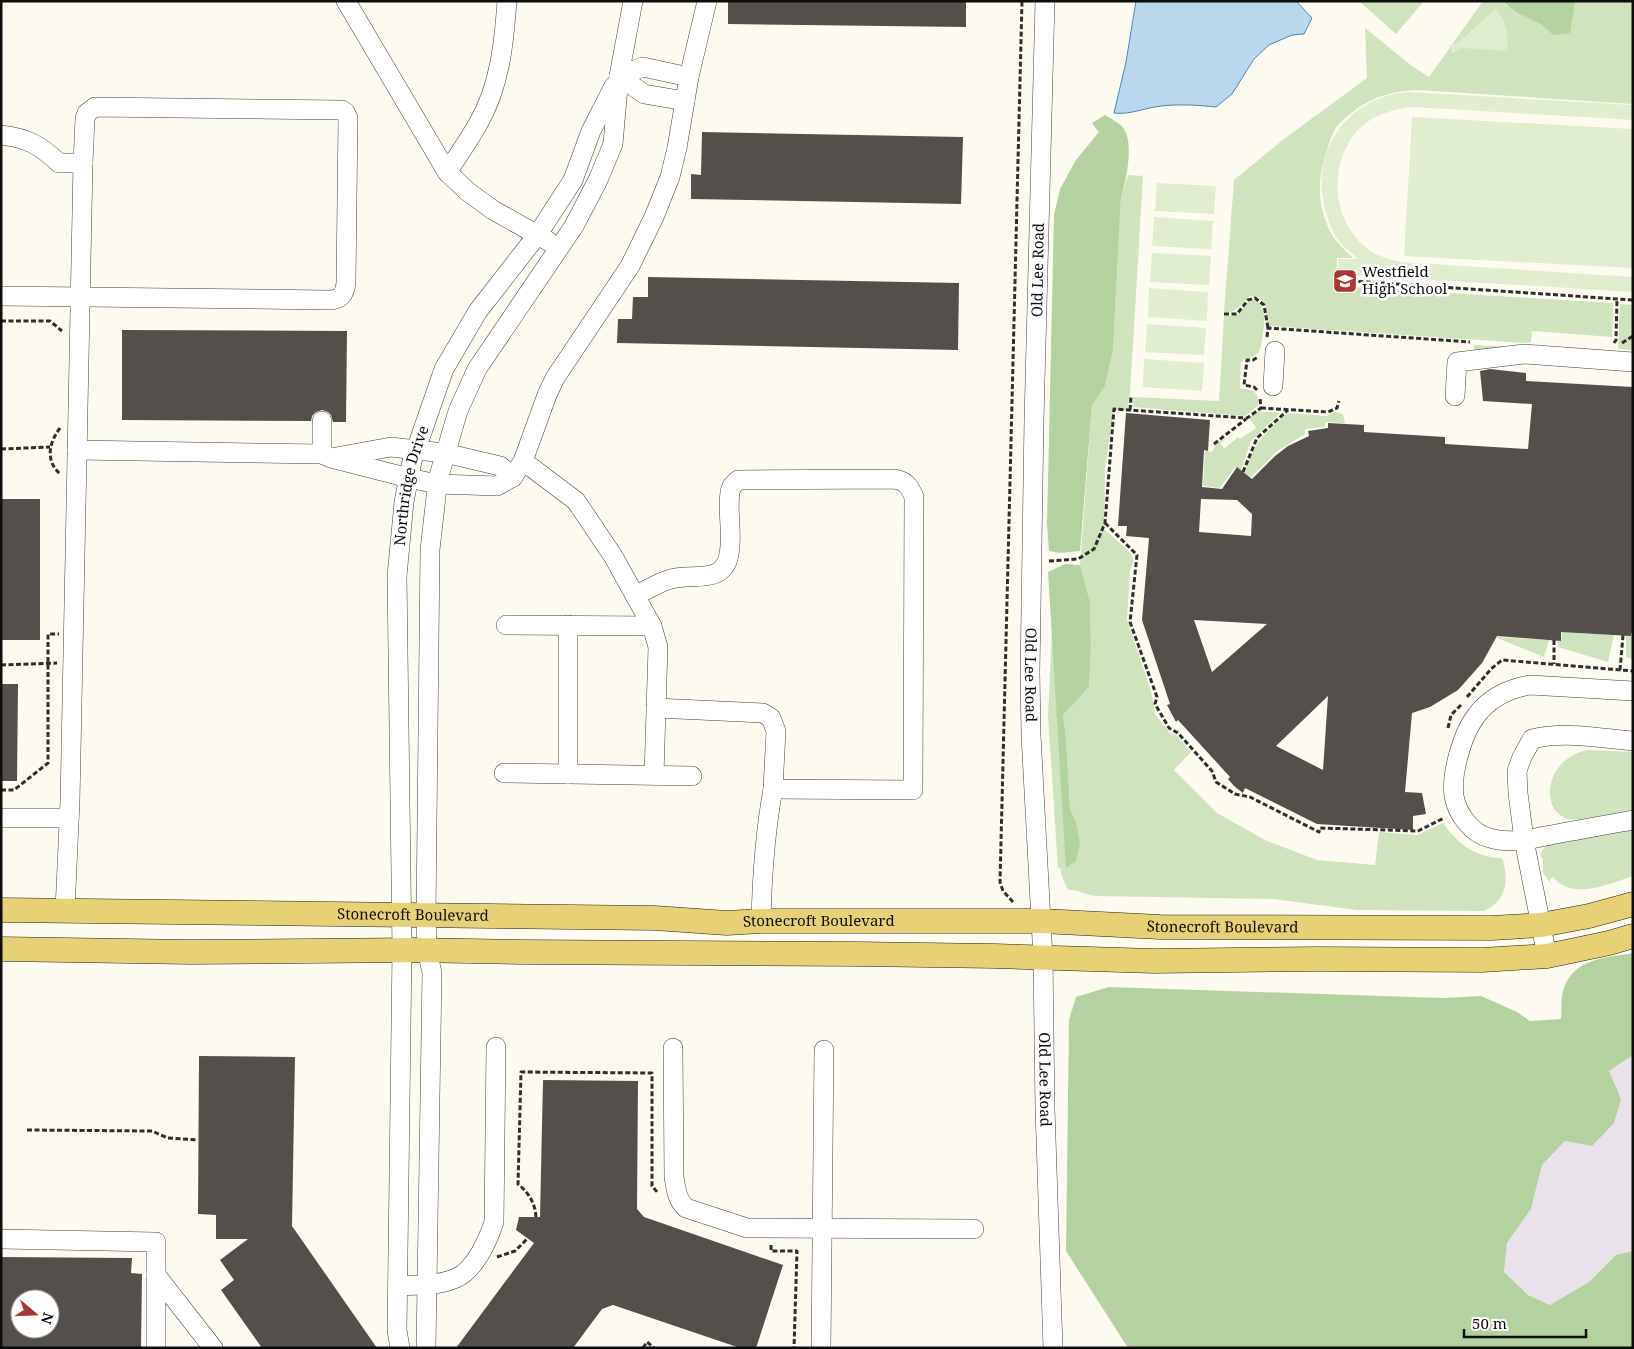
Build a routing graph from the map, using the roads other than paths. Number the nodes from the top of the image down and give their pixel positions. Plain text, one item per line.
1 (346, 1) edge
2 (507, 1) edge
3 (633, 1) edge
4 (707, 1) edge
5 (1045, 1) edge
6 (619, 76) junction
7 (689, 78) junction
8 (685, 101) junction
9 (1, 135) edge
10 (83, 163) junction
11 (447, 172) junction
12 (538, 234) junction
13 (559, 248) junction
14 (1, 296) edge
15 (80, 297) junction
16 (1268, 348) road end
17 (1633, 362) edge
18 (1273, 386) dead end
19 (1455, 396) dead end
20 (322, 422) dead end
21 (77, 450) junction
22 (416, 450) junction
23 (445, 453) junction
24 (327, 456) junction
25 (518, 469) junction
26 (409, 478) junction
27 (437, 484) junction
28 (635, 596) junction
29 (506, 625) dead end
30 (568, 625) junction
31 (652, 626) junction
32 (1633, 691) edge
33 (656, 708) junction
34 (1633, 740) edge
35 (504, 773) dead end
36 (568, 774) junction
37 (654, 775) junction
38 (692, 776) dead end
39 (773, 789) junction
40 (1, 818) edge
41 (70, 818) junction
42 (1633, 820) edge
43 (1524, 840) junction
44 (1633, 904) edge
45 (1, 910) edge
46 (65, 910) junction
47 (401, 915) junction
48 (426, 915) junction
49 (1041, 920) junction
50 (761, 921) junction
51 (1541, 925) junction
52 (1633, 936) edge
53 (1, 949) edge
54 (402, 950) junction
55 (427, 950) junction
56 (1547, 956) junction
57 (1043, 958) junction
58 (496, 1047) dead end
59 (673, 1048) dead end
60 (824, 1050) dead end
61 (822, 1227) junction
62 (974, 1229) dead end
63 (1, 1240) edge
64 (156, 1275) junction
65 (427, 1285) junction
66 (398, 1286) junction
67 (156, 1348) edge
68 (212, 1348) edge
69 (400, 1348) edge
70 (426, 1348) edge
71 (821, 1348) edge
72 (1053, 1348) edge

1 - 11 street
2 - 11 street
3 - 6 street, Northridge Drive
4 - 7 street
5 - 49 street, Old Lee Road
6 - 7 street
6 - 8 street
6 - 12 street, Northridge Drive
6 - 13 street, Northridge Drive
7 - 8 street
8 - 25 street
9 - 10 street
10 - 15 street
10 - 15 street
11 - 12 street
12 - 13 street
12 - 22 street, Northridge Drive
13 - 23 street, Northridge Drive
14 - 15 street
15 - 21 street
16 - 18 street
17 - 19 street
20 - 24 street
21 - 24 street
21 - 41 street
22 - 23 street
22 - 24 street
22 - 26 street, Northridge Drive
23 - 25 street
23 - 27 street, Northridge Drive
24 - 26 street
25 - 27 street
25 - 28 street
26 - 27 street
26 - 47 street, Northridge Drive
27 - 48 street, Northridge Drive
28 - 31 street
28 - 39 street
29 - 30 street
30 - 31 street
30 - 36 street
31 - 33 street
32 - 43 street
33 - 37 street
33 - 39 street
34 - 43 street
35 - 36 street
36 - 37 street
37 - 38 street
39 - 50 street
40 - 41 street
41 - 46 street
42 - 43 street
43 - 51 street
44 - 51 main road, Stonecroft Boulevard
45 - 46 main road, Stonecroft Boulevard
46 - 47 main road, Stonecroft Boulevard
47 - 48 main road, Stonecroft Boulevard
47 - 54 street, Northridge Drive
48 - 50 main road, Stonecroft Boulevard
48 - 55 street, Northridge Drive
49 - 50 main road, Stonecroft Boulevard
49 - 51 main road, Stonecroft Boulevard
49 - 57 street, Old Lee Road
51 - 56 street
52 - 56 main road, Stonecroft Boulevard
53 - 54 main road, Stonecroft Boulevard
54 - 55 main road, Stonecroft Boulevard
54 - 66 street, Northridge Drive
55 - 57 main road, Stonecroft Boulevard
55 - 65 street, Northridge Drive
56 - 57 main road, Stonecroft Boulevard
57 - 72 street, Old Lee Road
58 - 65 street
59 - 61 street
60 - 61 street
61 - 62 street
61 - 71 street
63 - 64 street
64 - 67 street
64 - 68 street
65 - 66 street
65 - 70 street, Northridge Drive
66 - 69 street, Northridge Drive

